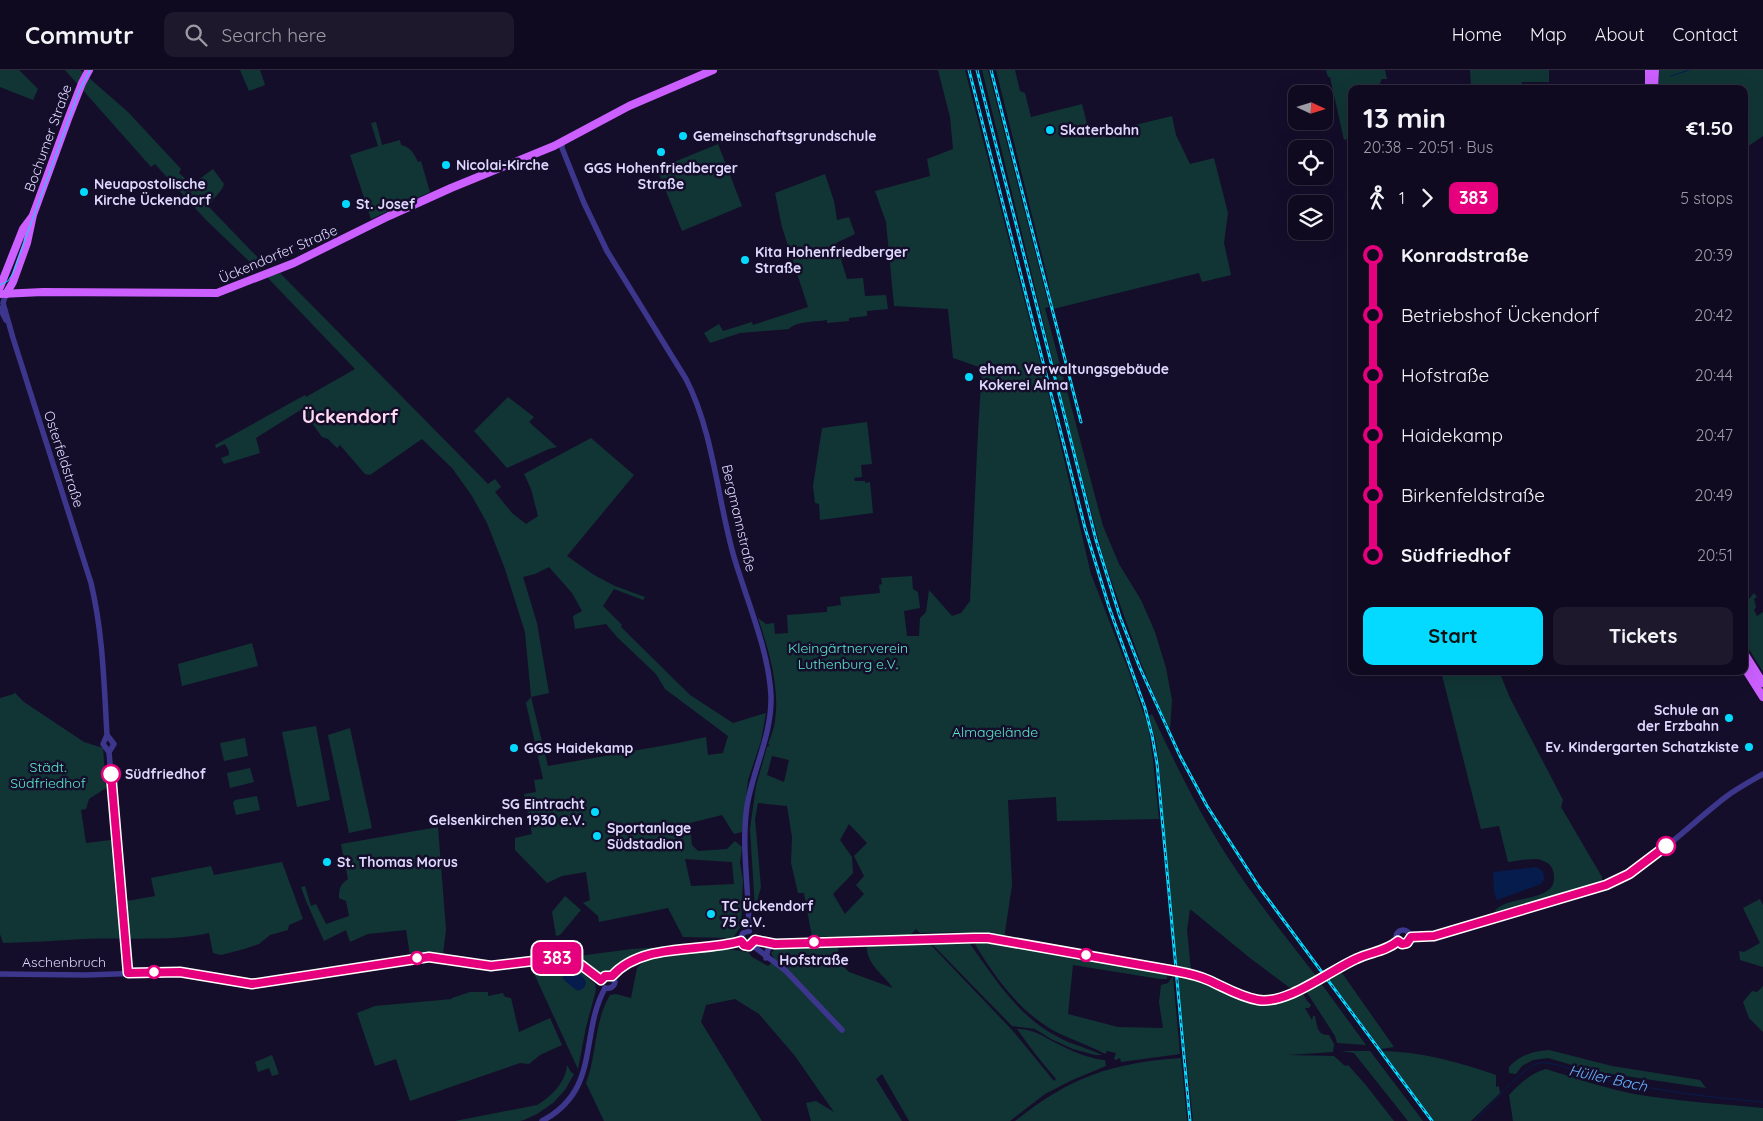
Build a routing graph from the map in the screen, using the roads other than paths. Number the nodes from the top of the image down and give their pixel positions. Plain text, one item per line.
1 (89, 70) edge
2 (713, 70) edge
3 (1649, 70) edge
4 (1655, 70) edge
5 (1648, 85) edge
6 (1654, 85) edge
7 (562, 142) junction
8 (33, 215) junction
9 (0, 284) edge
10 (5, 292) edge
11 (0, 308) edge
12 (9, 326) junction
13 (1748, 659) edge
14 (1748, 673) edge
15 (1763, 683) edge
16 (1763, 697) edge
17 (108, 750) joint
18 (1763, 774) edge
19 (749, 931) junction
20 (1411, 937) junction
21 (741, 941) junction
22 (1398, 941) junction
23 (753, 942) junction
24 (775, 944) junction
25 (766, 958) junction
26 (128, 973) junction
27 (0, 974) edge
28 (612, 976) junction
29 (601, 980) junction
30 (605, 988) junction
31 (842, 1030) dead end
32 (542, 1121) edge

1 - 8 main road, Bochumer Straße
2 - 7 main road, Ückendorfer Straße
3 - 5 main road
4 - 6 main road
7 - 10 main road, Ückendorfer Straße
7 - 19 street, Bergmannstraße
8 - 9 main road, Bochumer Straße
8 - 10 main road, Bochumer Straße
9 - 10 main road
10 - 12 street, Osterfeldstraße
11 - 12 street, Osterfeldstraße
12 - 17 street, Osterfeldstraße
13 - 15 main road
14 - 16 main road
17 - 26 street, Aschenbruch
18 - 20 street
19 - 21 street
19 - 23 street
20 - 22 street
20 - 22 street
21 - 23 street
21 - 28 street
22 - 24 street
23 - 24 street
23 - 25 street
24 - 25 street
25 - 31 street
26 - 27 street, Aschenbruch
26 - 29 street, Aschenbruch
28 - 29 street
28 - 30 street
29 - 30 street
30 - 32 street

